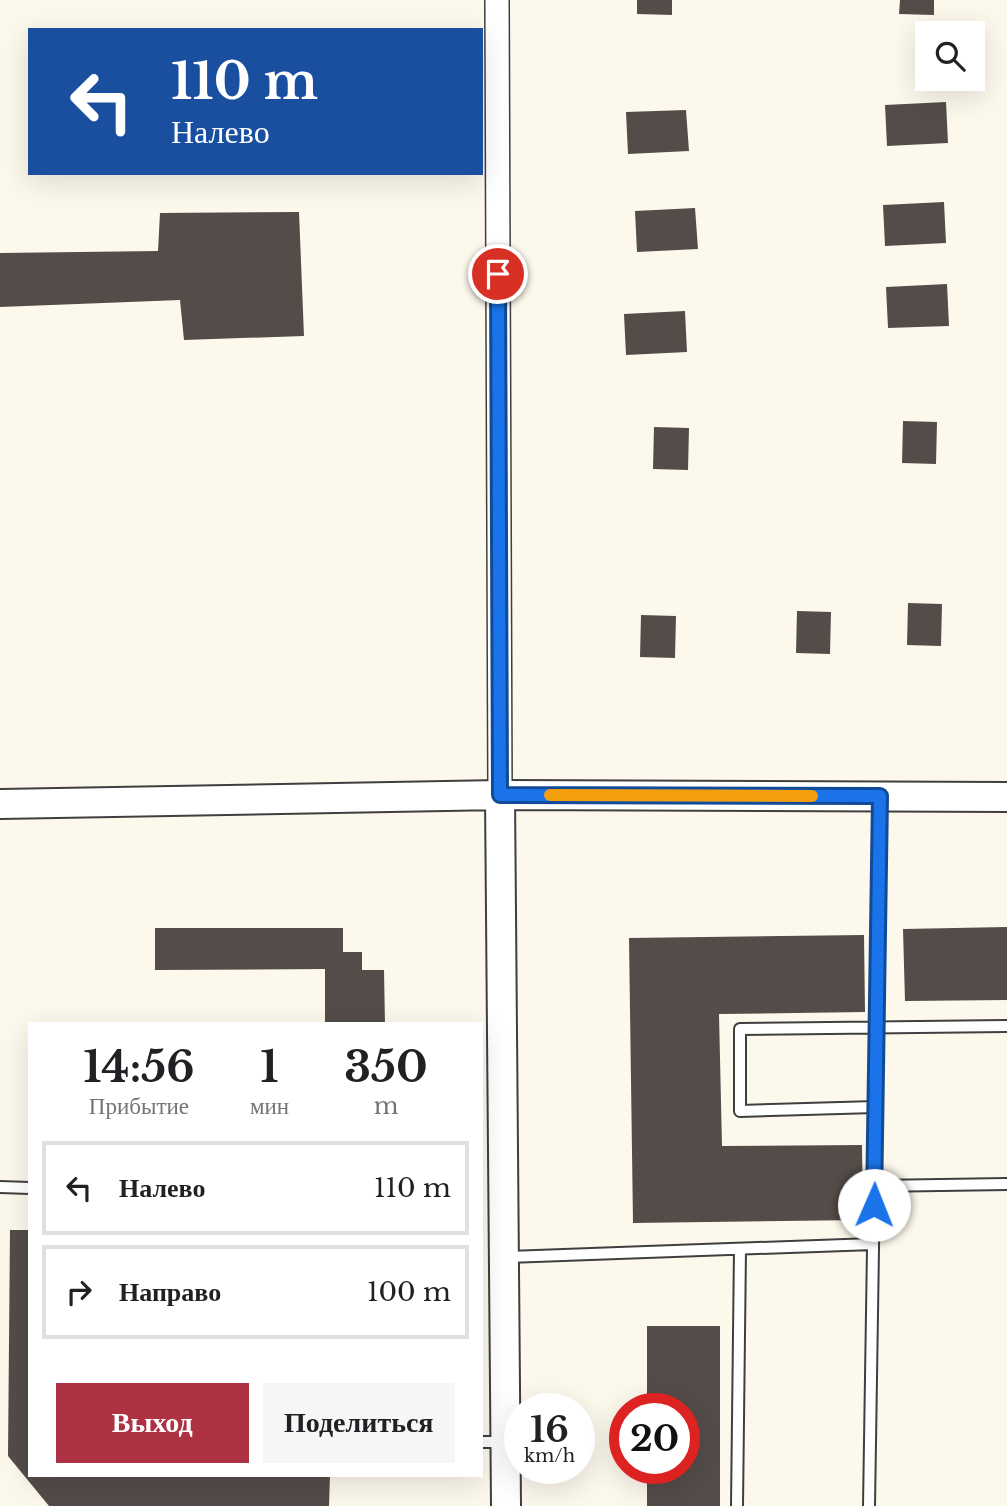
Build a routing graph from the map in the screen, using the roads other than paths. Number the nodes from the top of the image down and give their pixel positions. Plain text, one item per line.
1 (497, 0) edge
2 (500, 795) junction
3 (880, 796) junction
4 (1007, 797) edge
5 (0, 804) edge
6 (1007, 1026) edge
7 (876, 1027) junction
8 (875, 1107) junction
9 (1007, 1184) edge
10 (874, 1186) junction
11 (0, 1188) edge
12 (28, 1188) edge
13 (873, 1244) junction
14 (740, 1249) junction
15 (504, 1257) junction
16 (493, 1442) edge
17 (506, 1506) edge
18 (737, 1506) edge
19 (869, 1506) edge

1 - 2 street
2 - 3 street
2 - 5 street
2 - 15 street
3 - 4 street
3 - 7 lane
6 - 7 lane
7 - 8 lane
7 - 8 lane
8 - 10 lane
9 - 10 lane
10 - 13 lane
11 - 12 lane
13 - 14 lane
13 - 19 lane
14 - 15 lane
14 - 18 lane
15 - 16 street
16 - 17 street

